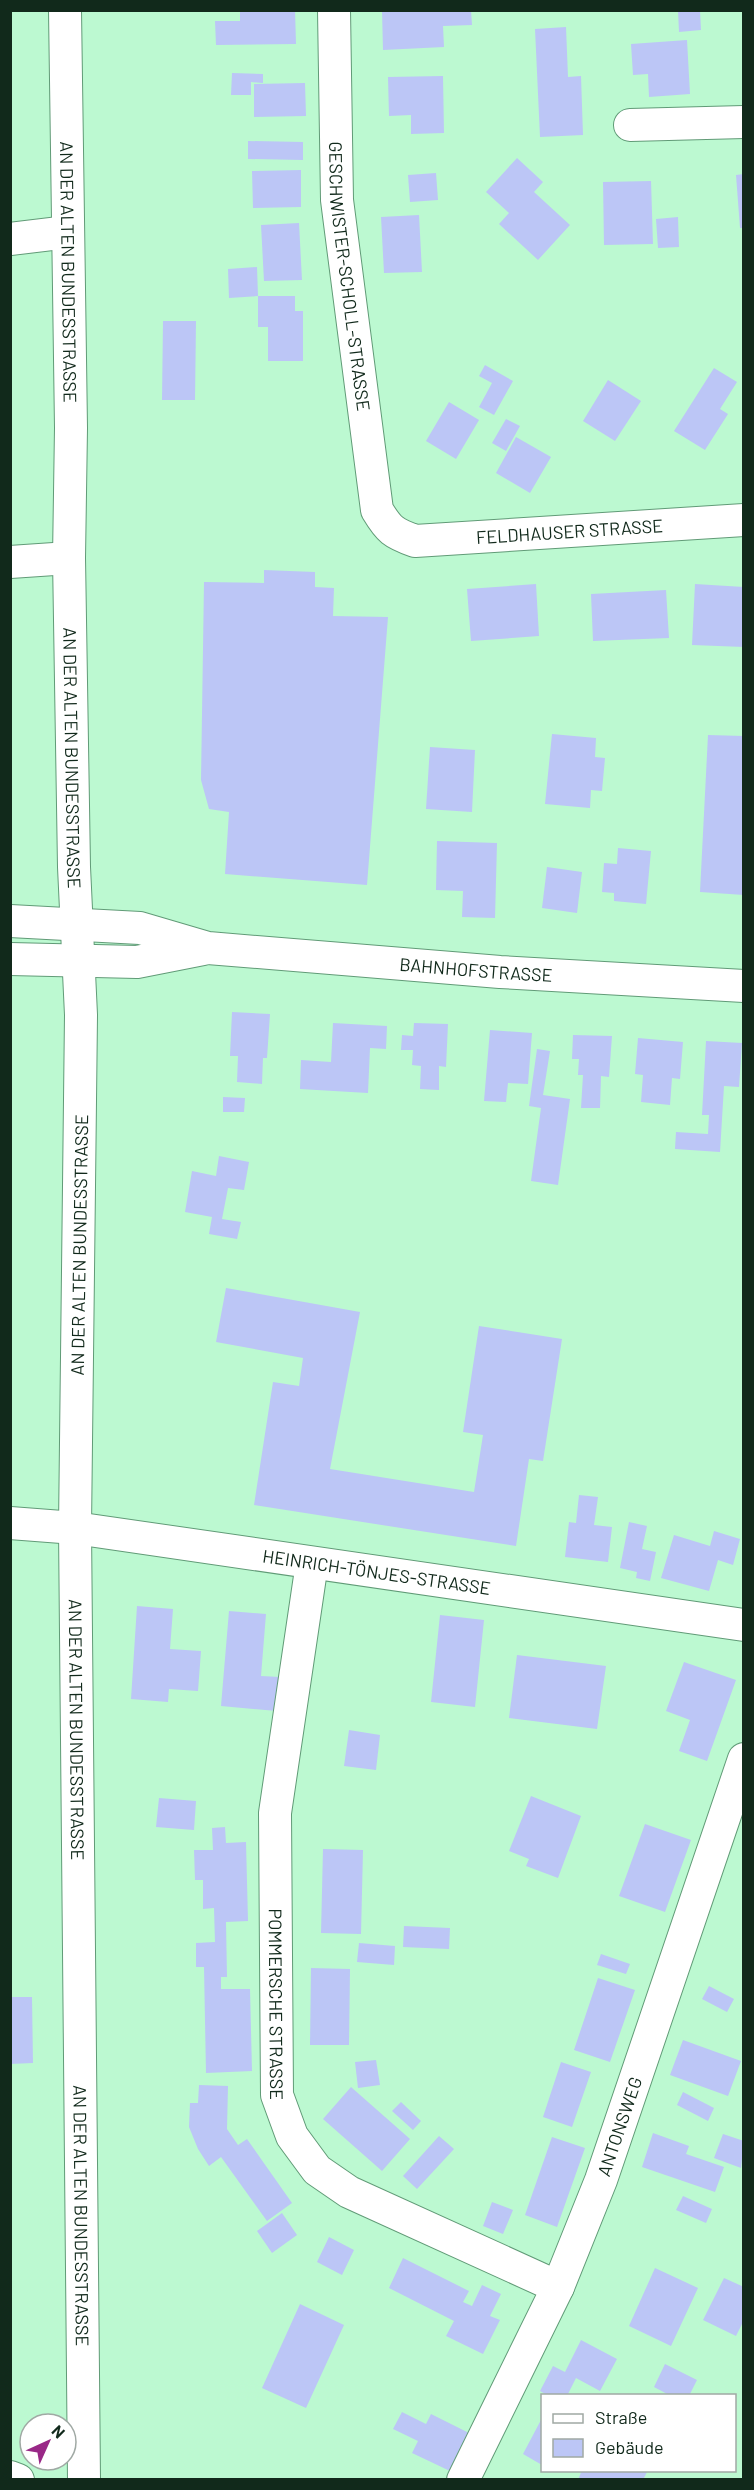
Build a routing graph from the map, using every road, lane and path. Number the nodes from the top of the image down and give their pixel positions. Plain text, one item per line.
1 (65, 10) edge
2 (334, 10) edge
3 (744, 122) edge
4 (630, 124) dead end
5 (68, 232) junction
6 (10, 239) edge
7 (744, 520) edge
8 (395, 535) joint
9 (69, 558) junction
10 (10, 562) edge
11 (10, 921) edge
12 (77, 923) junction
13 (208, 948) junction
14 (10, 959) edge
15 (79, 962) junction
16 (744, 986) edge
17 (10, 1523) edge
18 (75, 1528) junction
19 (312, 1563) junction
20 (744, 1625) edge
21 (744, 1759) edge
22 (558, 2287) junction
23 (10, 2477) edge
24 (18, 2480) edge
25 (84, 2480) edge
26 (463, 2480) edge

1 - 5 street, AN DER ALTEN BUNDESSTRASSE
2 - 8 street, GESCHWISTER-SCHOLL-STRASSE
3 - 4 street
5 - 6 street
5 - 9 street, AN DER ALTEN BUNDESSTRASSE
7 - 8 street, FELDHAUSER STRASSE
9 - 10 street
9 - 12 street, AN DER ALTEN BUNDESSTRASSE
11 - 12 street, BAHNHOFSTRASSE
12 - 13 street, BAHNHOFSTRASSE
12 - 15 street, AN DER ALTEN BUNDESSTRASSE
13 - 15 street, BAHNHOFSTRASSE
13 - 16 street, BAHNHOFSTRASSE
14 - 15 street, BAHNHOFSTRASSE
15 - 18 street, AN DER ALTEN BUNDESSTRASSE
17 - 18 street, HEINRICH-TÖNJES-STRASSE
18 - 19 street, HEINRICH-TÖNJES-STRASSE
18 - 25 street, AN DER ALTEN BUNDESSTRASSE
19 - 20 street, HEINRICH-TÖNJES-STRASSE
19 - 22 street, POMMERSCHE STRASSE
21 - 22 street, ANTONSWEG
22 - 26 street, ANTONSWEG
23 - 24 street

